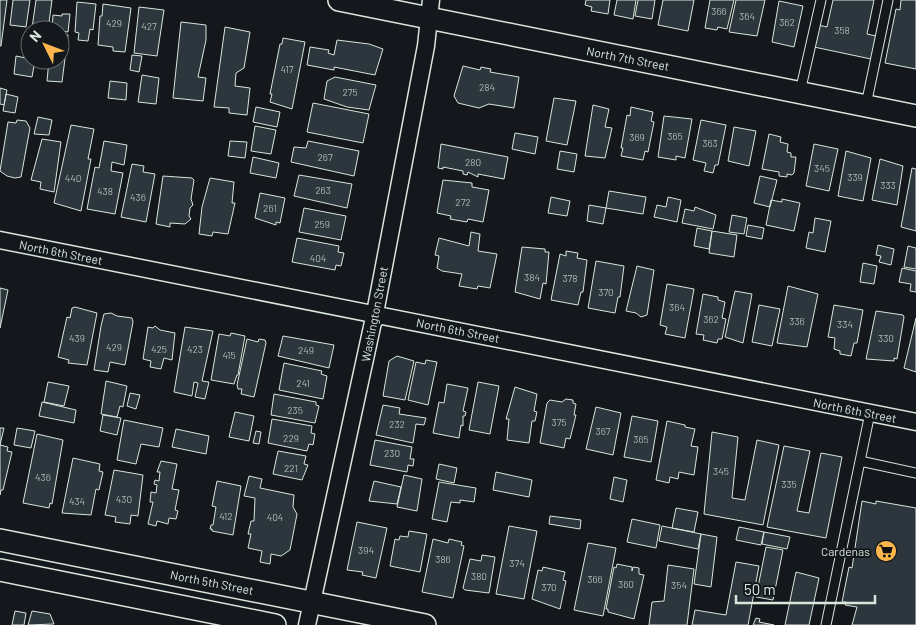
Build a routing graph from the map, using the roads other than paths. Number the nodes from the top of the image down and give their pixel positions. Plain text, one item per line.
1 (339, 0) edge
2 (822, 0) edge
3 (888, 0) edge
4 (430, 9) edge
5 (800, 92) junction
6 (866, 105) junction
7 (916, 116) edge
8 (0, 240) edge
9 (375, 314) junction
10 (870, 413) junction
11 (916, 422) edge
12 (860, 461) junction
13 (916, 473) edge
14 (0, 540) edge
15 (0, 570) edge
16 (312, 602) junction
17 (275, 625) edge
18 (307, 625) edge
19 (425, 625) edge
20 (826, 625) edge

1 - 4 street, North 7th Street
2 - 5 lane
3 - 6 lane
4 - 5 street, North 7th Street
4 - 9 street, Washington Street
5 - 6 street, North 7th Street
6 - 7 street, North 7th Street
8 - 9 street, North 6th Street
9 - 10 street, North 6th Street
9 - 16 street, Washington Street
10 - 11 street, North 6th Street
10 - 12 lane
12 - 13 lane
12 - 20 lane
14 - 16 street, North 5th Street
15 - 17 street
16 - 18 street, Washington Street
16 - 19 street, North 5th Street

